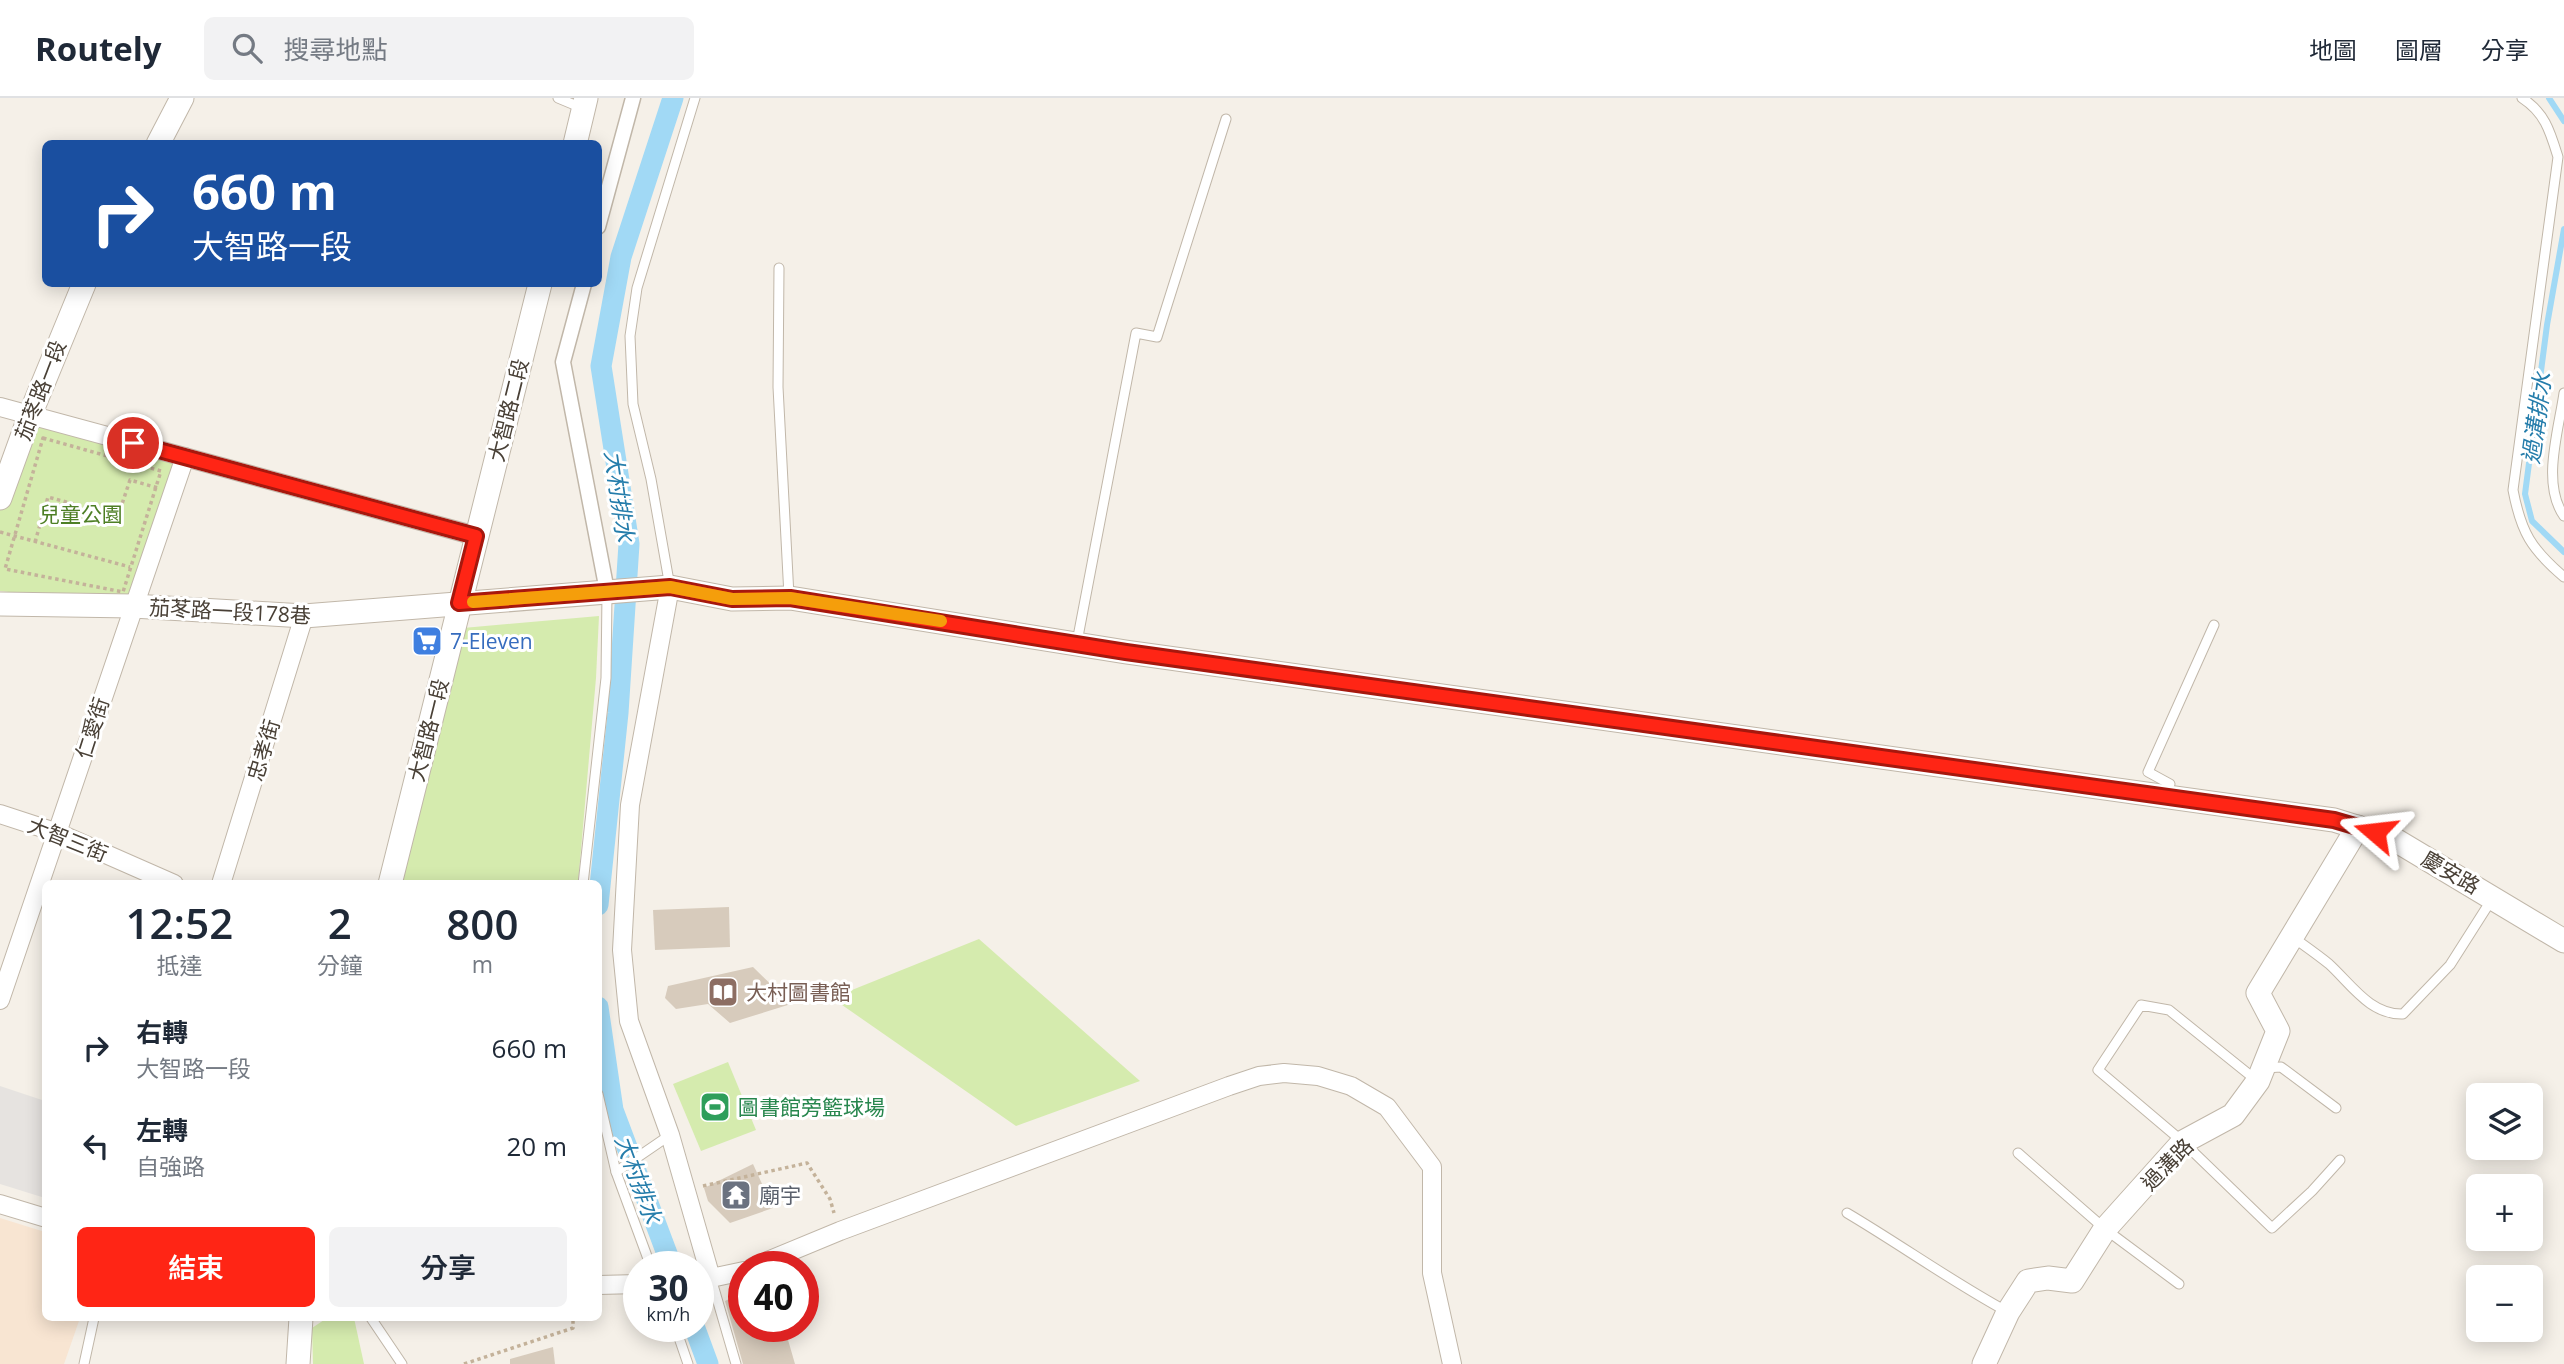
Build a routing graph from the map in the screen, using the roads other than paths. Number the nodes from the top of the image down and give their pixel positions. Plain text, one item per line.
1 (182, 98) edge
2 (558, 98) edge
3 (633, 98) edge
4 (695, 98) edge
5 (2522, 98) edge
6 (585, 103) edge
7 (1226, 120) dead end
8 (160, 140) edge
9 (576, 140) edge
10 (602, 212) edge
11 (779, 268) dead end
12 (82, 287) edge
13 (539, 287) edge
14 (583, 287) edge
15 (2564, 393) edge
16 (10, 412) edge
17 (185, 457) junction
18 (0, 498) edge
19 (2564, 516) edge
20 (476, 536) junction
21 (2564, 578) edge
22 (660, 589) junction
23 (613, 590) junction
24 (790, 598) junction
25 (459, 603) junction
26 (0, 604) edge
27 (133, 606) junction
28 (304, 616) junction
29 (2214, 625) dead end
30 (1077, 642) junction
31 (2161, 796) junction
32 (0, 814) edge
33 (2358, 827) junction
34 (58, 833) junction
35 (165, 880) edge
36 (222, 880) edge
37 (391, 880) edge
38 (583, 880) edge
39 (2493, 897) junction
40 (2293, 936) junction
41 (2564, 941) edge
42 (0, 1000) edge
43 (2260, 1074) junction
44 (2336, 1108) dead end
45 (602, 1111) edge
46 (670, 1135) junction
47 (2183, 1142) junction
48 (2018, 1153) dead end
49 (2340, 1160) dead end
50 (616, 1172) junction
51 (0, 1204) edge
52 (1847, 1213) dead end
53 (42, 1217) edge
54 (2105, 1229) junction
55 (645, 1251) edge
56 (698, 1251) edge
57 (791, 1251) edge
58 (623, 1284) edge
59 (2179, 1284) dead end
60 (602, 1285) edge
61 (714, 1304) edge
62 (2008, 1312) junction
63 (93, 1321) edge
64 (301, 1321) edge
65 (373, 1321) edge
66 (680, 1342) edge
67 (83, 1364) edge
68 (298, 1364) edge
69 (402, 1364) edge
70 (688, 1364) edge
71 (736, 1364) edge
72 (1452, 1364) edge
73 (1984, 1364) edge

1 - 8 street
2 - 6 lane
3 - 10 street
4 - 22 lane
5 - 21 lane
6 - 9 street
7 - 30 lane
11 - 24 lane
12 - 16 street, 茄苳路一段
13 - 20 street, 大智路二段
14 - 23 street
15 - 19 lane
16 - 17 street
16 - 18 street, 茄苳路一段
17 - 20 street
17 - 27 street, 仁愛街
20 - 25 street, 大智路一段
22 - 23 street, 慶安路
22 - 24 street, 慶安路
22 - 46 street
23 - 25 street, 慶安路
23 - 38 lane
24 - 30 street, 慶安路
25 - 28 street, 茄苳路一段178巷
25 - 37 street, 大智路一段
26 - 27 street, 茄苳路一段178巷
27 - 28 street, 茄苳路一段178巷
27 - 34 street, 仁愛街
28 - 36 street, 忠孝街
29 - 31 lane
30 - 31 street, 慶安路
31 - 33 street, 慶安路
32 - 34 street, 大智三街
33 - 39 street, 慶安路
33 - 40 street, 過溝路
34 - 35 street, 大智三街
34 - 42 street, 仁愛街
39 - 40 lane
39 - 41 street, 慶安路
40 - 43 street, 過溝路
43 - 44 lane
43 - 47 street, 過溝路
43 - 47 lane
45 - 50 lane
46 - 50 lane
46 - 56 street
47 - 49 lane
47 - 54 street, 過溝路
48 - 54 lane
50 - 55 lane
51 - 53 street
52 - 62 lane
54 - 59 lane
54 - 62 street, 過溝路
57 - 72 street
58 - 60 street
61 - 71 lane
62 - 73 street, 過溝路
63 - 67 lane
64 - 68 street
65 - 69 lane
66 - 70 lane

